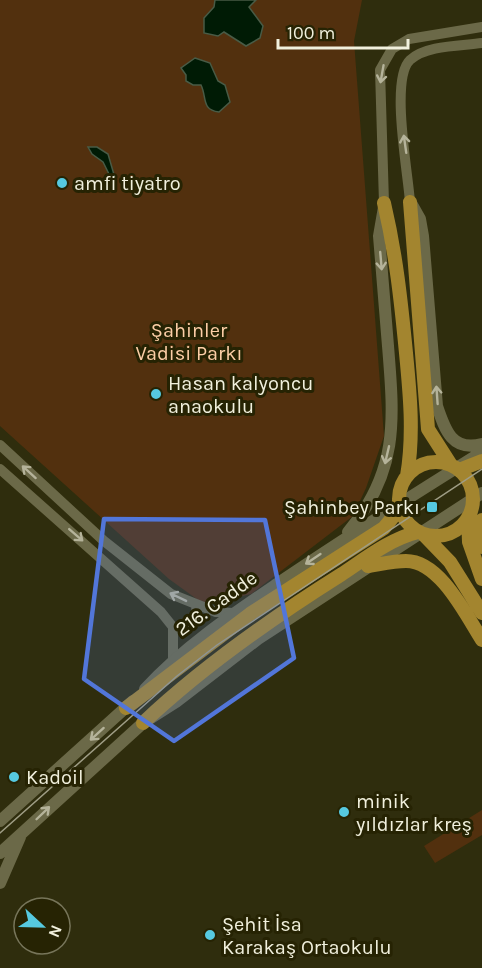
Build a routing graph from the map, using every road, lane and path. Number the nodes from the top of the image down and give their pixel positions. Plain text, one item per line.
1 (482, 27) edge
2 (482, 43) edge
3 (410, 202) junction
4 (384, 203) junction
5 (0, 446) edge
6 (481, 453) edge
7 (455, 468) junction
8 (0, 469) edge
9 (407, 476) junction
10 (479, 491) edge
11 (399, 501) junction
12 (475, 519) edge
13 (420, 533) junction
14 (341, 540) junction
15 (482, 547) edge
16 (369, 566) junction
17 (482, 579) edge
18 (196, 605) junction
19 (233, 613) junction
20 (482, 613) edge
21 (173, 627) junction
22 (482, 640) edge
23 (172, 659) junction
24 (126, 708) junction
25 (142, 723) junction
26 (0, 821) edge
27 (22, 832) junction
28 (0, 853) edge
29 (0, 883) edge

1 -> 4 street
3 -> 2 street
6 -> 3 main road
3 - 7 main road
4 - 9 main road
4 -> 14 main road
18 -> 5 street
6 - 7 main road
6 - 14 main road, 216. Cadde
7 - 9 main road
7 - 10 main road
8 -> 21 street
9 - 11 main road
10 - 12 main road
10 - 16 main road
11 - 13 main road
11 - 24 main road
12 - 13 main road
12 - 15 main road
12 - 17 main road
13 - 20 main road
13 - 25 main road
14 -> 19 main road, 216. Cadde
16 - 22 main road
16 - 25 main road
18 - 19 street
18 - 21 street
19 - 23 main road, 216. Cadde
21 - 23 street
23 - 24 main road, 216. Cadde
24 -> 26 main road, 216. Cadde
27 -> 25 main road
27 - 28 main road
27 - 29 main road

